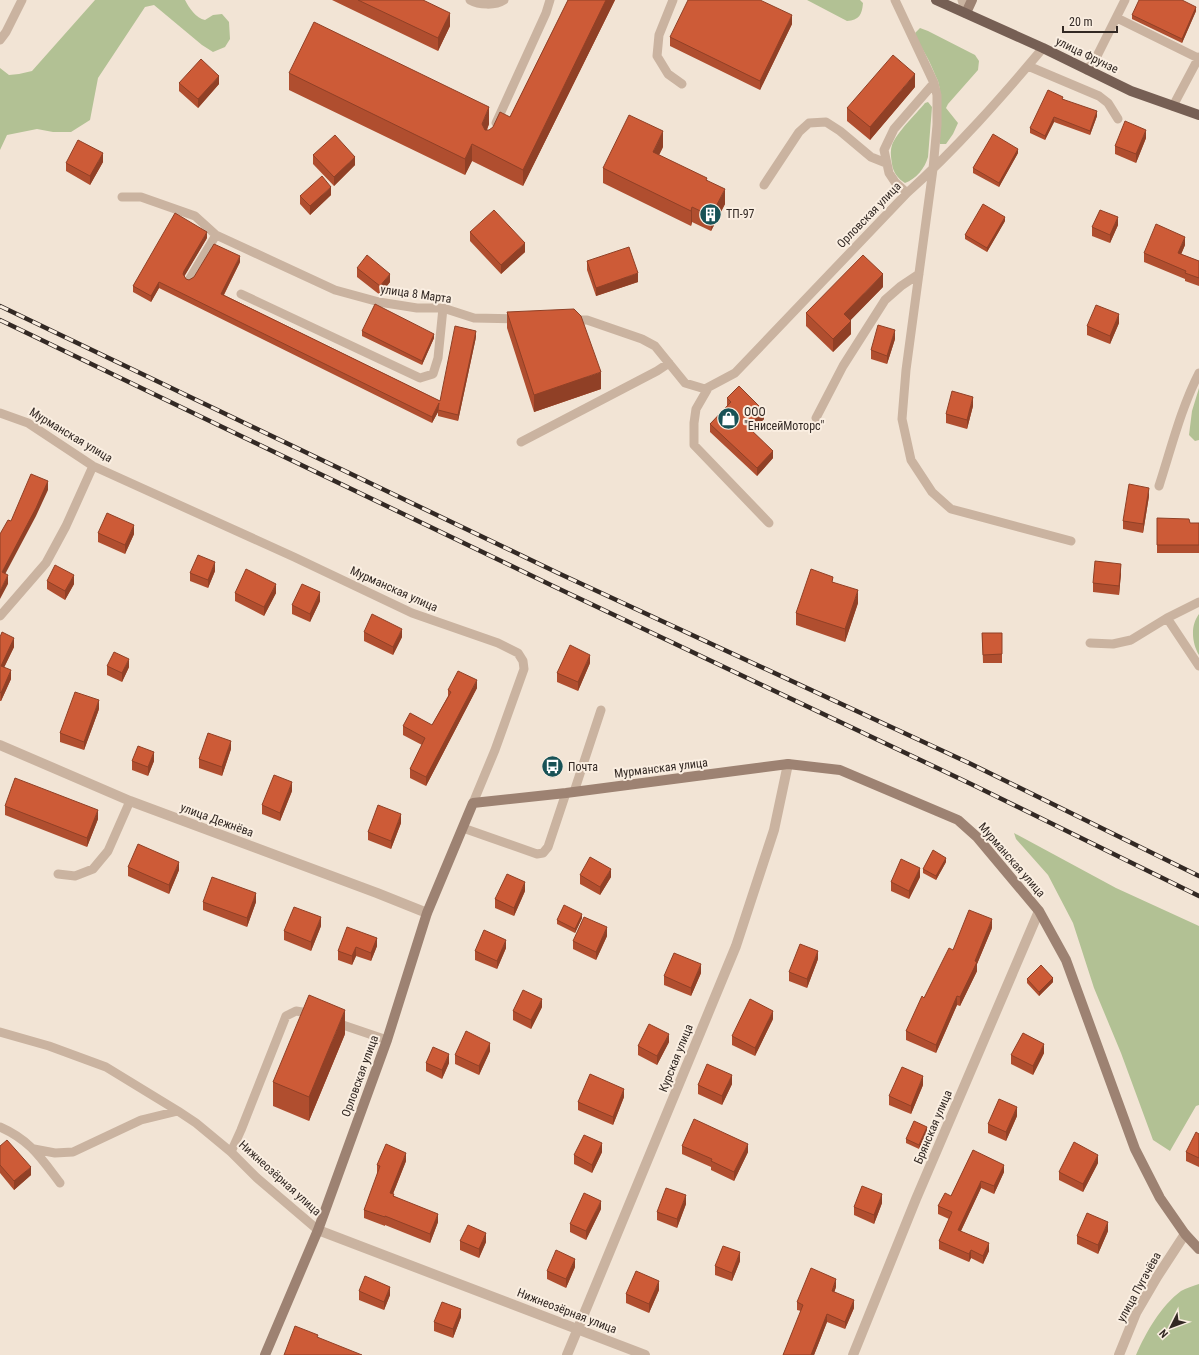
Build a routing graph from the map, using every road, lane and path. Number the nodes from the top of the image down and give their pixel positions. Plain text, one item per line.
1 (22, 0) edge
2 (470, 0) edge
3 (504, 0) edge
4 (550, 0) edge
5 (673, 0) edge
6 (895, 0) edge
7 (936, 0) edge
8 (952, 0) edge
9 (962, 0) edge
10 (972, 0) edge
11 (1125, 0) edge
12 (966, 13) junction
13 (1117, 18) junction
14 (3, 29) edge
15 (0, 40) edge
16 (1043, 48) junction
17 (1199, 57) edge
18 (1028, 66) junction
19 (1088, 70) junction
20 (934, 83) junction
21 (682, 84) dead end
22 (1173, 106) junction
23 (1199, 115) edge
24 (1118, 119) dead end
25 (492, 134) edge
26 (886, 164) junction
27 (933, 170) junction
28 (764, 185) dead end
29 (907, 193) junction
30 (122, 197) dead end
31 (216, 235) junction
32 (919, 274) junction
33 (189, 280) edge
34 (241, 294) dead end
35 (443, 308) junction
36 (530, 320) edge
37 (562, 320) edge
38 (669, 363) junction
39 (1199, 373) edge
40 (705, 389) junction
41 (0, 413) edge
42 (816, 418) dead end
43 (521, 442) dead end
44 (93, 466) junction
45 (1159, 486) dead end
46 (769, 523) dead end
47 (1071, 541) dead end
48 (1199, 602) edge
49 (0, 616) edge
50 (1167, 618) junction
51 (1090, 643) dead end
52 (1199, 666) edge
53 (601, 710) dead end
54 (0, 745) edge
55 (788, 764) junction
56 (570, 792) junction
57 (130, 801) junction
58 (473, 803) junction
59 (463, 828) junction
60 (58, 874) dead end
61 (1039, 911) junction
62 (426, 913) junction
63 (0, 1032) edge
64 (387, 1040) junction
65 (178, 1111) junction
66 (0, 1127) edge
67 (34, 1149) junction
68 (231, 1152) junction
69 (60, 1183) dead end
70 (318, 1230) junction
71 (1185, 1234) junction
72 (1199, 1249) edge
73 (578, 1329) junction
74 (265, 1355) edge
75 (567, 1355) edge
76 (645, 1355) edge
77 (853, 1355) edge
78 (1119, 1355) edge

1 - 14 lane
2 - 3 lane
4 - 25 lane
5 - 21 lane
6 - 20 lane
7 - 12 main road, улица Фрунзе
8 - 12 main road, улица Фрунзе
9 - 12 lane
10 - 12 main road
11 - 13 lane
12 - 16 main road, улица Фрунзе
13 - 17 lane
13 - 19 lane
14 - 15 lane
16 - 18 lane, Орловская улица
16 - 19 main road, улица Фрунзе
17 - 22 lane
18 - 24 lane
18 - 27 lane, Орловская улица
19 - 22 main road, улица Фрунзе
20 - 26 lane
20 - 27 lane
22 - 23 main road, улица Фрунзе
26 - 28 lane
26 - 29 lane
27 - 29 lane, Орловская улица
27 - 32 lane
29 - 40 lane, Орловская улица
30 - 31 lane, улица 8 Марта
31 - 33 lane
31 - 35 lane, улица 8 Марта
32 - 42 lane
32 - 47 lane
34 - 35 lane
35 - 36 lane, улица 8 Марта
37 - 38 lane
38 - 40 lane
38 - 43 lane
39 - 45 lane
40 - 46 lane
41 - 44 lane, Мурманская улица
44 - 49 lane
44 - 58 lane, Мурманская улица
48 - 50 lane
50 - 51 lane
50 - 52 lane
53 - 56 lane
54 - 57 street, улица Дежнёва
55 - 56 main road, Мурманская улица
55 - 61 main road, Мурманская улица
55 - 73 street, Курская улица
56 - 58 main road, Мурманская улица
56 - 59 lane
57 - 60 lane
57 - 62 street, улица Дежнёва
58 - 59 main road, Орловская улица
59 - 62 main road, Орловская улица
61 - 71 main road, Мурманская улица
61 - 77 street, Брянская улица
62 - 64 main road, Орловская улица
63 - 65 lane, Нижнеозёрная улица
64 - 68 lane
64 - 70 main road, Орловская улица
65 - 67 lane
65 - 68 lane, Нижнеозёрная улица
66 - 67 lane
67 - 69 lane
68 - 70 lane, Нижнеозёрная улица
70 - 73 street, Нижнеозёрная улица
70 - 74 main road, Орловская улица
71 - 72 main road, Мурманская улица
71 - 78 street, улица Пугачёва
73 - 75 street, Курская улица
73 - 76 street, Нижнеозёрная улица

